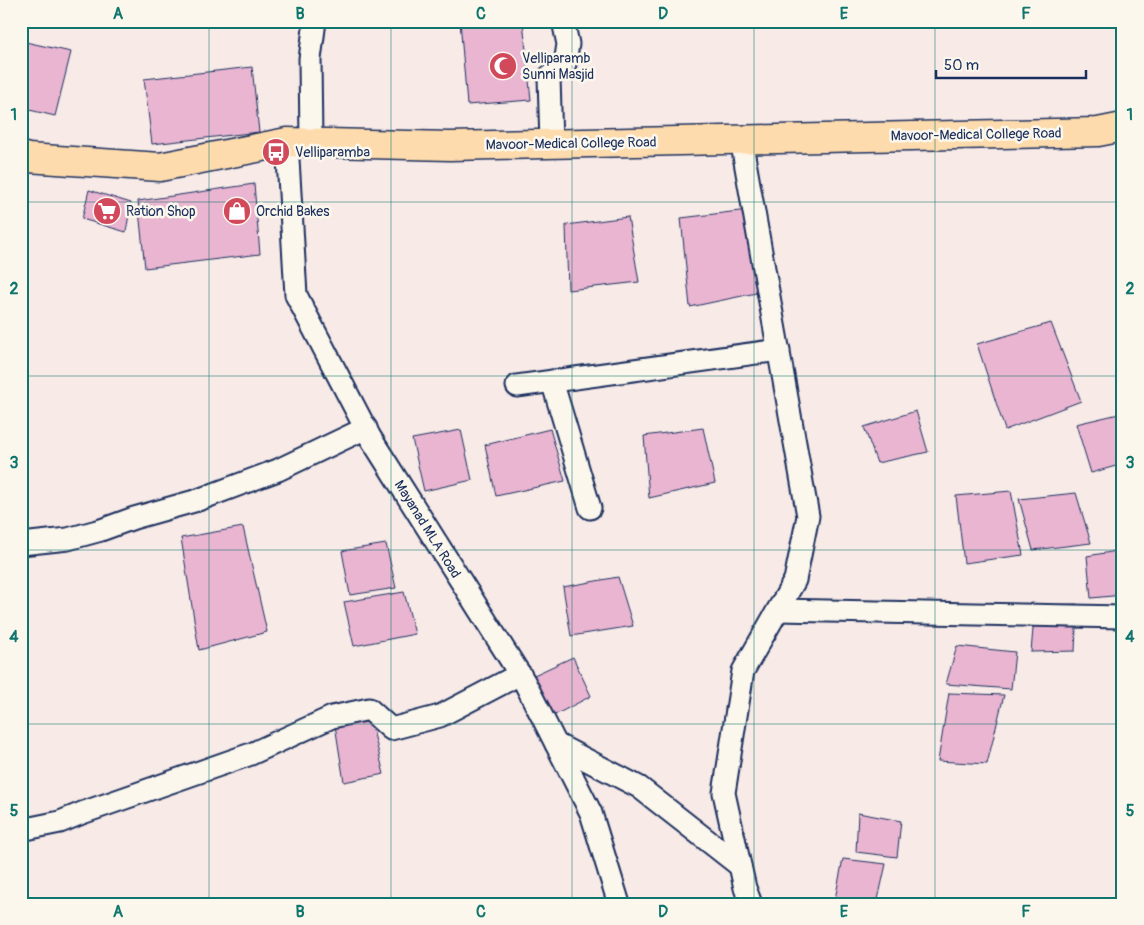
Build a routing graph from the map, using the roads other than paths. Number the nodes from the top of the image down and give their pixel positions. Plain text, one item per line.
1 (315, 21) edge
2 (563, 21) edge
3 (1123, 126) edge
4 (741, 139) junction
5 (299, 142) junction
6 (551, 144) junction
7 (21, 156) edge
8 (779, 350) junction
9 (552, 381) junction
10 (517, 386) dead end
11 (366, 428) junction
12 (590, 508) dead end
13 (21, 544) edge
14 (778, 610) junction
15 (1123, 617) edge
16 (520, 674) junction
17 (556, 744) junction
18 (21, 830) edge
19 (740, 866) junction
20 (619, 904) edge
21 (751, 904) edge

1 - 5 street, Mayanad MLA Road
2 - 6 street
3 - 4 main road, Mavoor-Medical College Road
4 - 6 main road, Mavoor-Medical College Road
4 - 8 street
5 - 6 main road, Mavoor-Medical College Road
5 - 7 main road, Mavoor-Medical College Road
5 - 11 street, Mayanad MLA Road
8 - 9 street
8 - 14 street
9 - 10 street
9 - 12 street
11 - 13 street
11 - 16 street, Mayanad MLA Road
14 - 15 street
14 - 19 street
16 - 17 street, Mayanad MLA Road
16 - 18 street
17 - 19 street
17 - 20 street, Mayanad MLA Road
19 - 21 street

